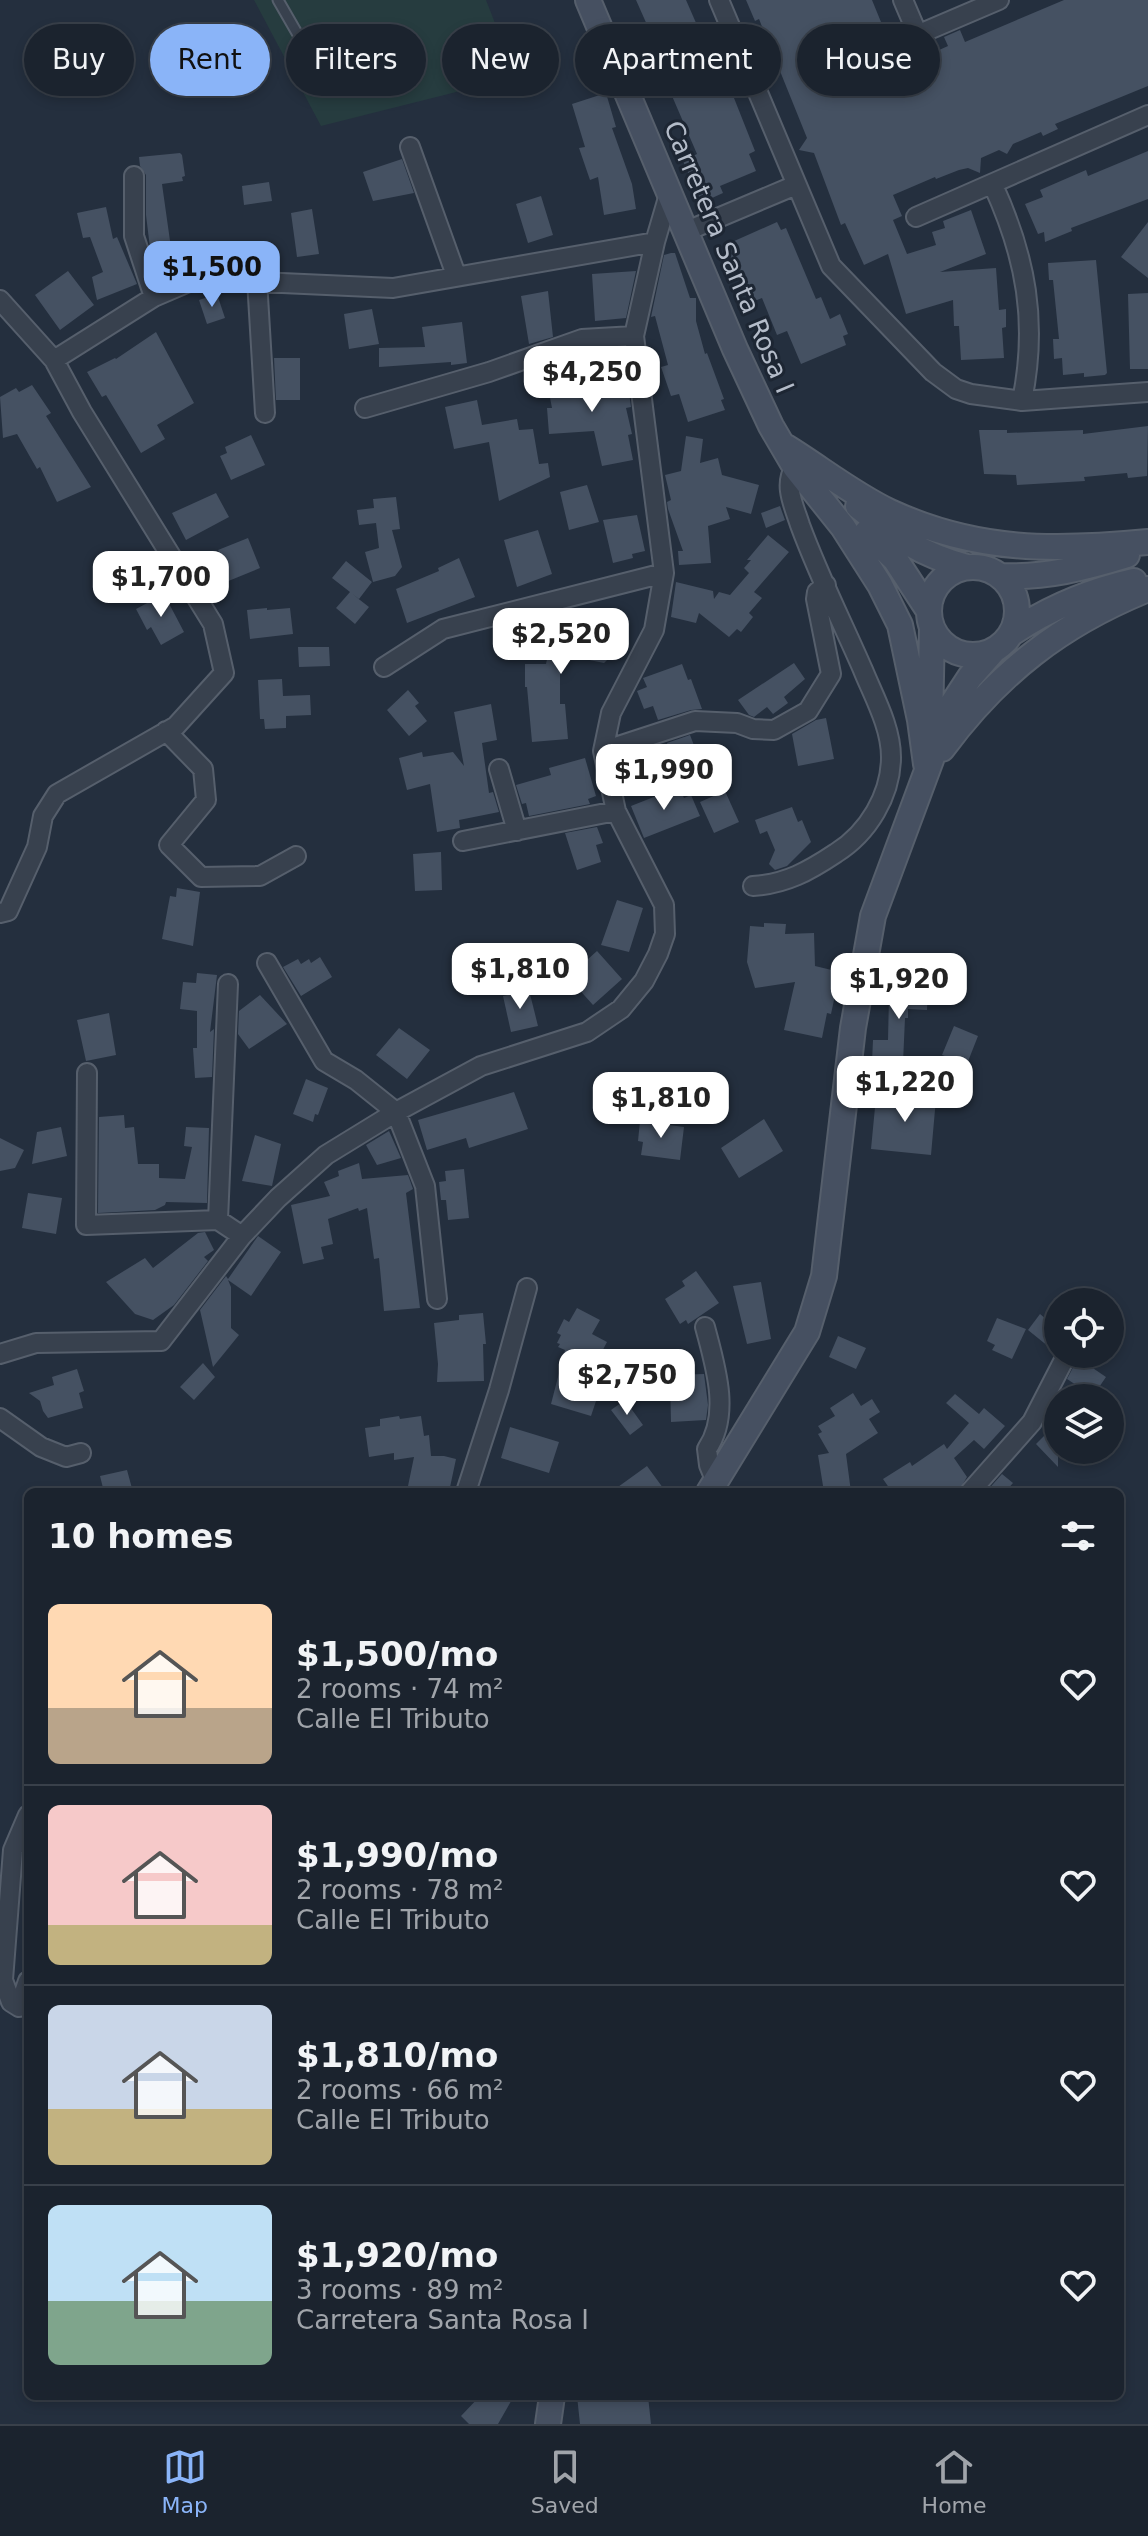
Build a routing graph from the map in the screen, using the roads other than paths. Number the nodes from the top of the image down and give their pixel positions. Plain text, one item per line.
1 (278, 0) edge
2 (588, 0) edge
3 (719, 0) edge
4 (903, 0) edge
5 (999, 0) edge
6 (292, 24) edge
7 (913, 24) edge
8 (940, 25) edge
9 (1148, 115) edge
10 (410, 147) dead end
11 (134, 176) dead end
12 (796, 185) junction
13 (993, 185) junction
14 (670, 191) junction
15 (916, 217) dead end
16 (687, 231) junction
17 (655, 242) junction
18 (456, 275) junction
19 (257, 280) junction
20 (154, 297) junction
21 (0, 300) edge
22 (634, 336) junction
23 (54, 360) junction
24 (1148, 392) edge
25 (1022, 401) junction
26 (365, 408) dead end
27 (265, 413) dead end
28 (790, 457) junction
29 (1148, 544) edge
30 (967, 567) junction
31 (664, 573) junction
32 (1001, 576) junction
33 (1148, 578) edge
34 (826, 585) junction
35 (1148, 589) edge
36 (930, 620) junction
37 (1012, 633) junction
38 (993, 651) junction
39 (384, 667) dead end
40 (166, 731) junction
41 (603, 751) junction
42 (499, 769) dead end
43 (927, 770) junction
44 (616, 811) junction
45 (517, 831) junction
46 (463, 841) dead end
47 (296, 856) dead end
48 (753, 886) dead end
49 (0, 913) edge
50 (267, 963) dead end
51 (228, 984) dead end
52 (87, 1073) dead end
53 (396, 1112) junction
54 (218, 1220) junction
55 (242, 1236) junction
56 (527, 1288) dead end
57 (437, 1299) dead end
58 (705, 1327) dead end
59 (0, 1354) edge
60 (1060, 1368) edge
61 (0, 1418) edge
62 (81, 1453) dead end
63 (712, 1487) edge
64 (467, 1488) edge
65 (974, 1488) edge
66 (24, 1824) edge
67 (24, 2006) edge
68 (551, 2400) edge
69 (548, 2424) edge

1 - 6 lane
2 - 14 street, Carretera Santa Rosa I
3 - 12 street
4 - 7 street
5 - 8 street
9 - 13 street
10 - 18 street
11 - 20 street
12 - 16 street
12 - 25 street
13 - 15 street
13 - 25 street
14 - 16 street, Carretera Santa Rosa I
14 - 17 street
16 - 28 street, Carretera Santa Rosa I
17 - 18 street
17 - 22 street
18 - 19 street
19 - 20 street
19 - 27 street
20 - 23 street
21 - 23 street
22 - 26 street
22 - 31 street
23 - 40 street
24 - 25 street
28 - 29 street
28 - 30 street, Carretera Santa Rosa I
28 - 34 street
28 - 36 street, Carretera Santa Rosa I
28 - 43 street, Carretera Santa Rosa I
29 - 32 street
30 - 32 street
30 - 36 street
31 - 39 street
31 - 41 street
32 - 37 street
33 - 37 street
34 - 41 street
34 - 48 street
35 - 43 street
36 - 38 street
36 - 43 street
37 - 38 street
38 - 43 street
40 - 47 street
40 - 49 street
41 - 44 street
42 - 45 street
43 - 63 street, Carretera Santa Rosa I
44 - 45 street
44 - 53 street
45 - 46 street
50 - 53 street
51 - 54 street
52 - 54 street
53 - 55 street
53 - 57 street
54 - 55 street
55 - 59 street
56 - 64 street
58 - 63 street
60 - 65 street
61 - 62 street
66 - 67 street
68 - 69 street

